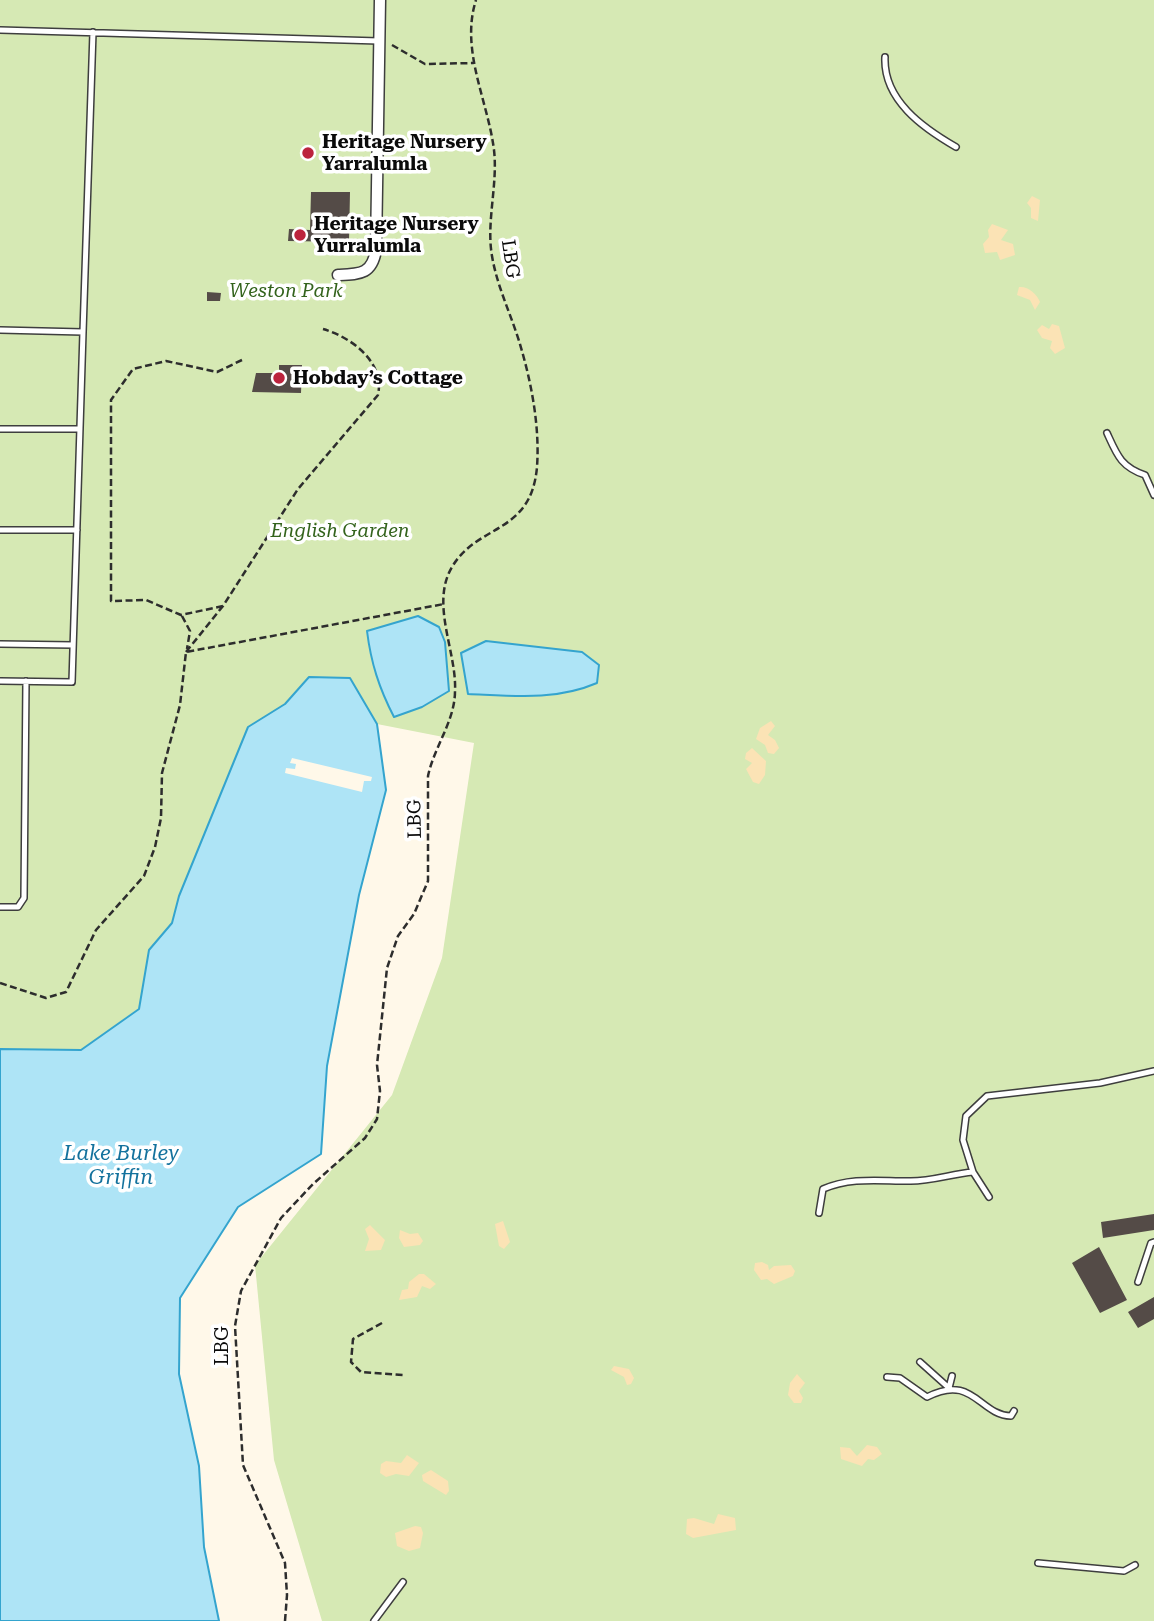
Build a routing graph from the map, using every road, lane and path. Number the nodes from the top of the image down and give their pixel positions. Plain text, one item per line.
1 (380, 0) edge
2 (476, 0) edge
3 (0, 30) edge
4 (93, 32) junction
5 (379, 41) junction
6 (885, 57) dead end
7 (474, 63) junction
8 (956, 147) dead end
9 (338, 275) dead end
10 (323, 329) dead end
11 (0, 330) edge
12 (83, 332) junction
13 (242, 360) dead end
14 (0, 429) edge
15 (80, 429) junction
16 (1107, 433) dead end
17 (1154, 495) edge
18 (0, 530) edge
19 (77, 530) junction
20 (444, 604) junction
21 (223, 606) junction
22 (181, 615) junction
23 (0, 643) edge
24 (73, 645) junction
25 (186, 652) junction
26 (0, 681) edge
27 (26, 681) junction
28 (0, 907) edge
29 (0, 983) edge
30 (1154, 1071) edge
31 (973, 1172) junction
32 (989, 1197) dead end
33 (819, 1213) dead end
34 (1154, 1242) edge
35 (1138, 1282) dead end
36 (382, 1323) dead end
37 (920, 1362) dead end
38 (404, 1375) dead end
39 (952, 1376) dead end
40 (887, 1377) dead end
41 (949, 1388) junction
42 (1014, 1411) dead end
43 (1038, 1563) dead end
44 (1135, 1566) dead end
45 (402, 1582) dead end
46 (285, 1621) edge
47 (374, 1621) edge

1 - 5 street
2 - 7 path, LBG
3 - 4 lane
4 - 5 lane
4 - 12 lane
5 - 7 path
5 - 9 street
6 - 8 lane
7 - 20 path, LBG
10 - 21 path
11 - 12 lane
12 - 15 lane
13 - 22 path
14 - 15 lane
15 - 19 lane
16 - 17 lane
18 - 19 lane
19 - 24 lane
20 - 25 path
20 - 46 path, LBG
21 - 22 path
21 - 25 path
22 - 25 path
23 - 24 lane
24 - 27 lane
25 - 29 path
26 - 27 lane
27 - 28 lane
30 - 31 lane
31 - 32 lane
31 - 33 lane
34 - 35 lane
36 - 38 path
37 - 41 lane
39 - 41 lane
40 - 41 lane
41 - 42 lane
43 - 44 lane
45 - 47 lane

